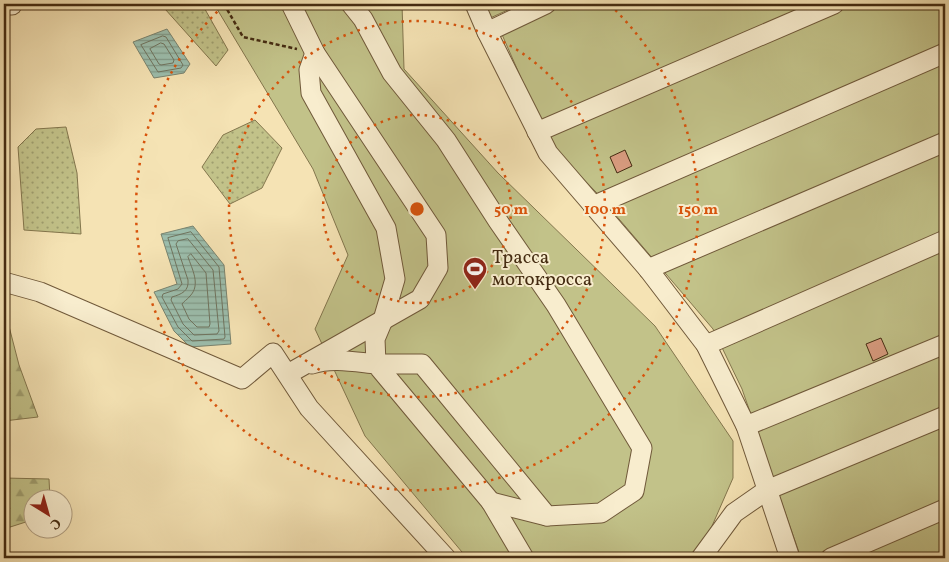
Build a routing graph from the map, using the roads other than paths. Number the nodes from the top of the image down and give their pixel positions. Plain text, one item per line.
1 (291, 4) edge
2 (351, 4) edge
3 (475, 4) edge
4 (546, 4) edge
5 (834, 4) edge
6 (487, 32) junction
7 (315, 53) junction
8 (945, 53) edge
9 (537, 132) junction
10 (945, 142) edge
11 (594, 206) junction
12 (945, 240) edge
13 (648, 270) junction
14 (4, 282) edge
15 (383, 320) junction
16 (945, 344) edge
17 (706, 345) junction
18 (376, 364) junction
19 (288, 374) junction
20 (945, 416) edge
21 (746, 426) junction
22 (767, 490) junction
23 (491, 502) junction
24 (945, 509) edge
25 (547, 516) junction
26 (446, 558) edge
27 (524, 558) edge
28 (701, 558) edge
29 (790, 558) edge
30 (831, 558) edge

1 - 7 street
2 - 25 street
3 - 6 street
4 - 6 street
5 - 9 street
6 - 9 street
7 - 15 street
7 - 15 street
8 - 11 street
9 - 11 street
10 - 13 street
11 - 13 street
12 - 17 street
13 - 17 street
14 - 19 street
15 - 18 street
15 - 19 street
16 - 21 street
17 - 21 street
18 - 19 street
18 - 23 street
18 - 25 street
19 - 26 street
20 - 22 street
21 - 22 street
22 - 28 street
22 - 29 street
23 - 25 street
23 - 27 street
24 - 30 street

